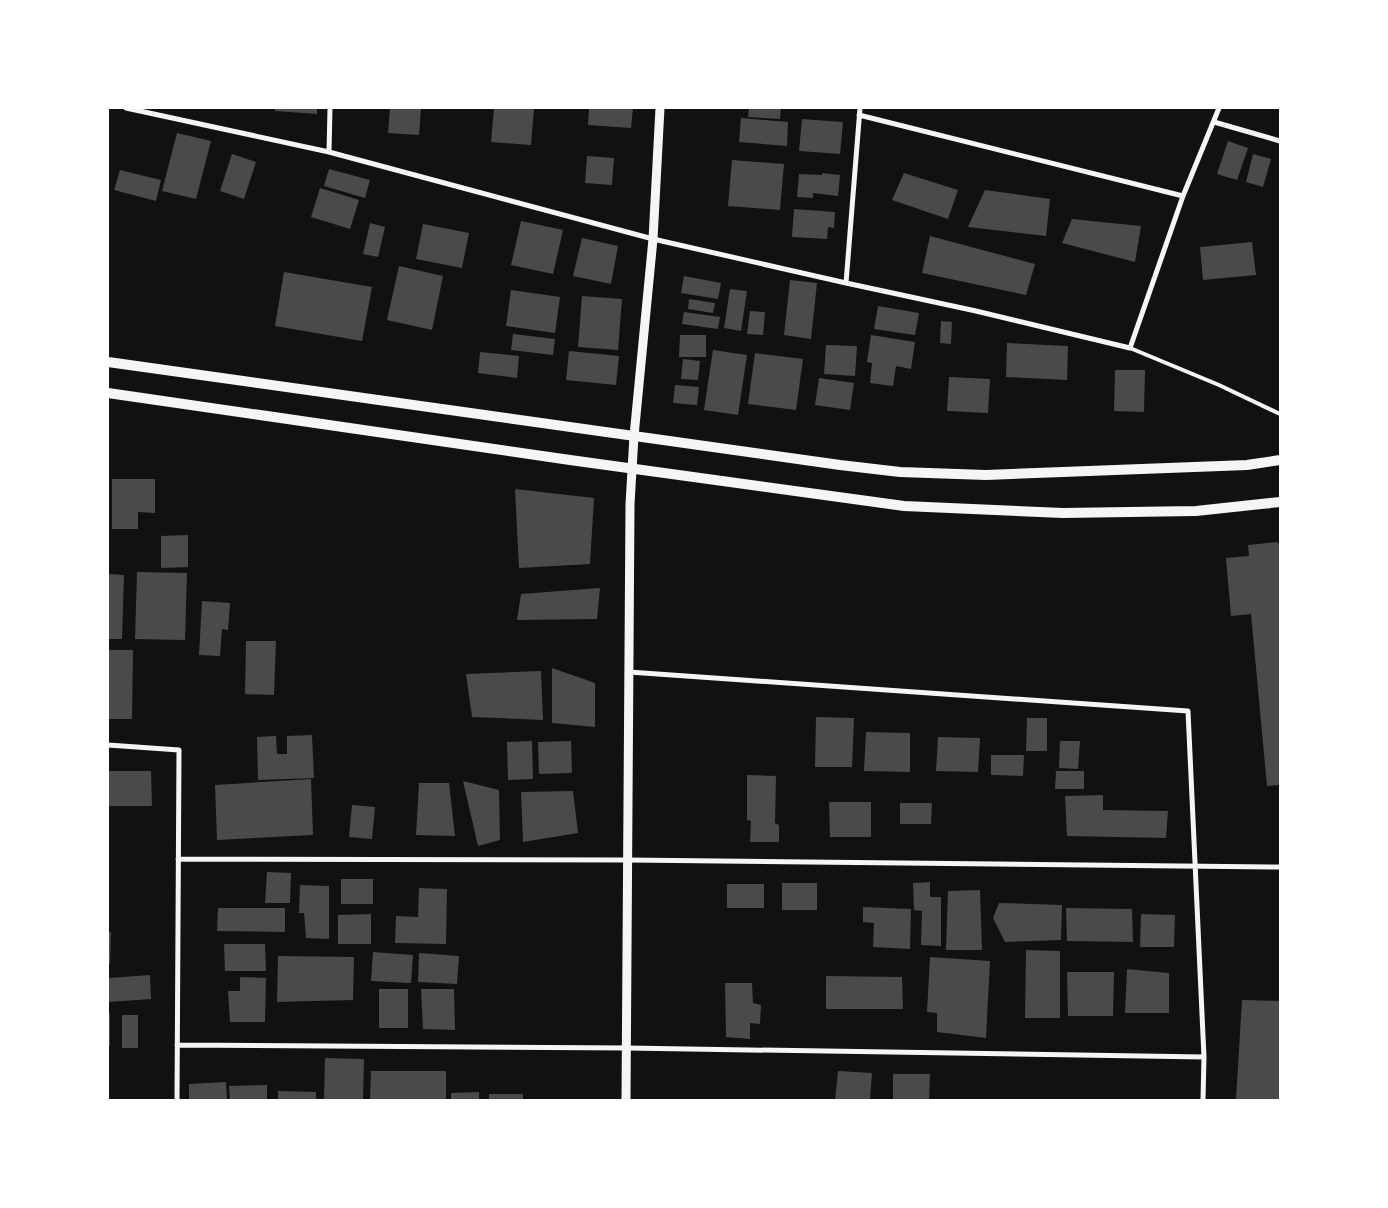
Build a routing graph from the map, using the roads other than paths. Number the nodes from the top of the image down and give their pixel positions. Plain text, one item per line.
1 (126, 108) edge
2 (330, 108) edge
3 (660, 108) edge
4 (860, 108) edge
5 (1219, 108) edge
6 (859, 115) junction
7 (1214, 122) junction
8 (1280, 142) edge
9 (330, 152) junction
10 (1183, 196) junction
11 (654, 240) junction
12 (846, 283) junction
13 (1130, 348) junction
14 (108, 362) edge
15 (108, 393) edge
16 (1280, 414) edge
17 (634, 436) junction
18 (1280, 460) edge
19 (632, 469) junction
20 (1280, 502) edge
21 (629, 672) junction
22 (108, 745) edge
23 (178, 859) junction
24 (628, 860) junction
25 (1196, 865) junction
26 (1280, 867) edge
27 (177, 1045) junction
28 (627, 1048) junction
29 (1204, 1057) junction
30 (177, 1100) edge
31 (626, 1100) edge
32 (1203, 1100) edge

1 - 9 street
2 - 9 street
3 - 11 street
4 - 6 street
5 - 7 street
6 - 10 street
6 - 12 street
7 - 8 street
7 - 10 street
9 - 11 street
10 - 13 street
11 - 12 street
11 - 17 street
12 - 13 street
13 - 16 lane
14 - 17 main road
15 - 19 main road
17 - 18 main road
17 - 19 street
19 - 20 main road
19 - 21 street
21 - 24 street
21 - 25 street
22 - 23 street
23 - 24 street
23 - 27 street
24 - 25 street
24 - 28 street
25 - 26 street
25 - 29 street
27 - 28 street
27 - 30 street
28 - 29 street
28 - 31 street
29 - 32 street

